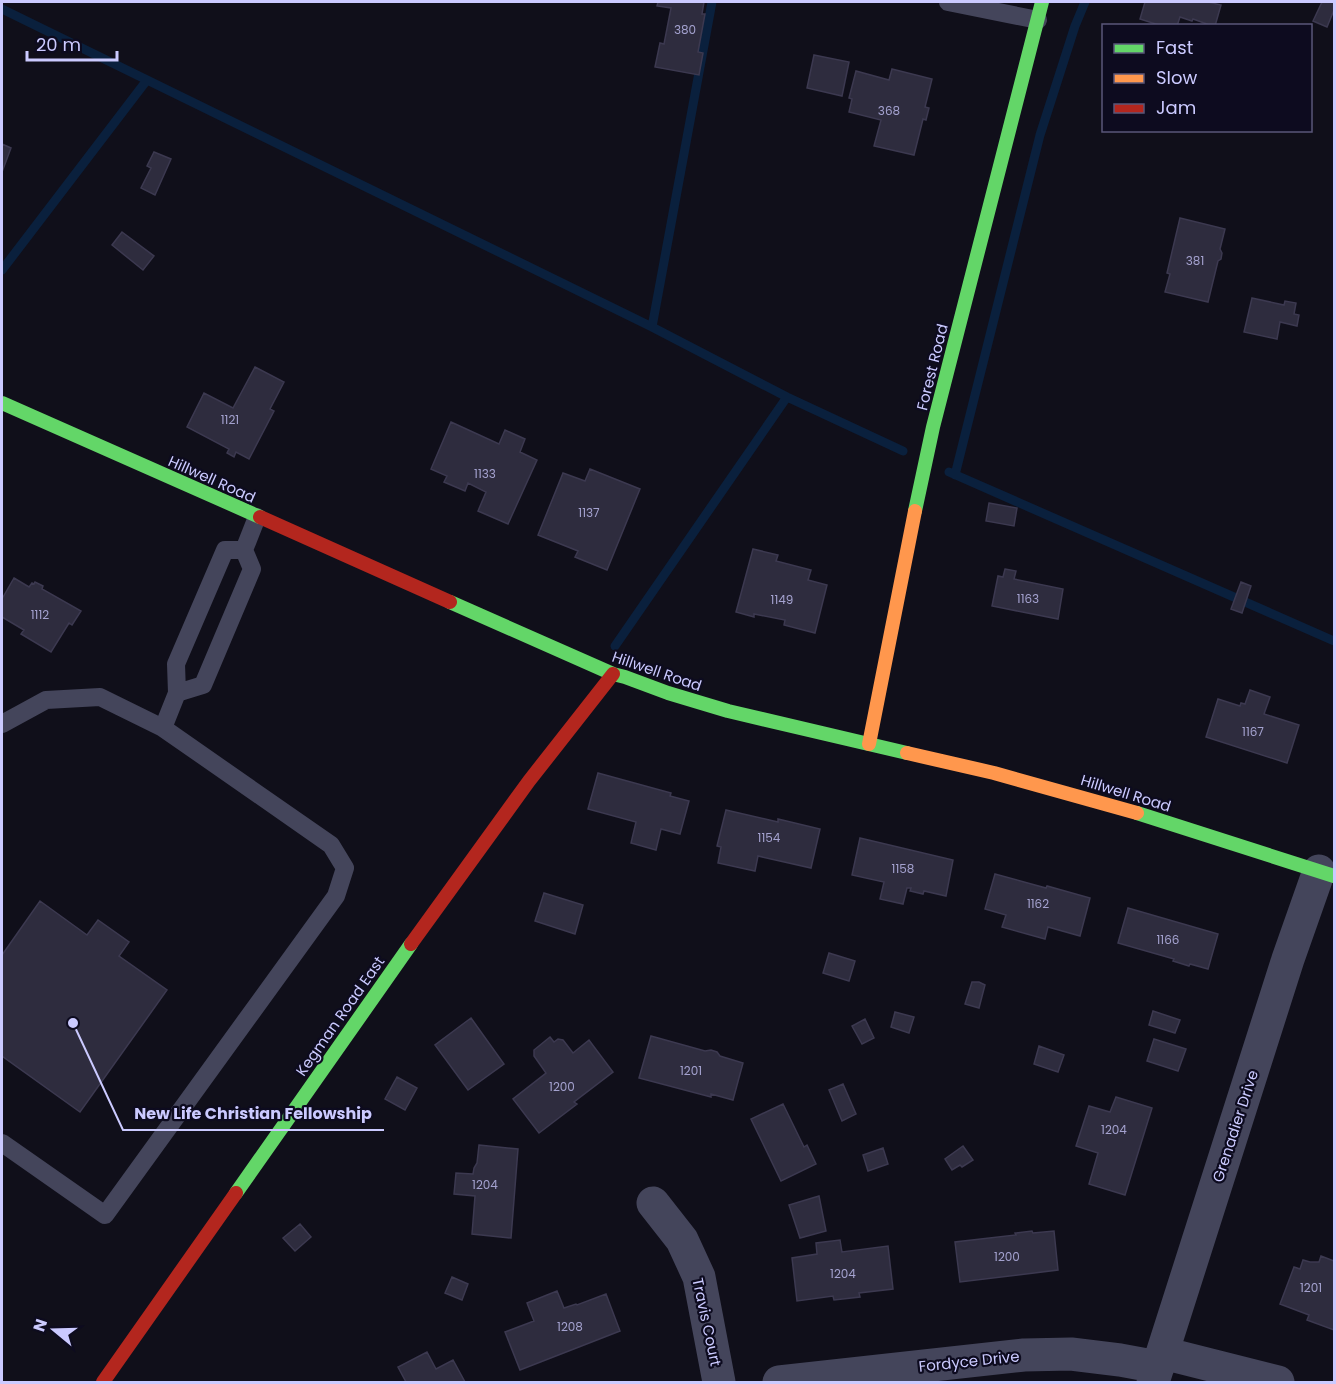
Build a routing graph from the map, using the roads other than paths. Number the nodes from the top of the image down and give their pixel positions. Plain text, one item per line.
1 (948, 2) edge
2 (1042, 2) edge
3 (1038, 20) junction
4 (2, 403) edge
5 (257, 516) junction
6 (244, 550) junction
7 (613, 675) junction
8 (177, 693) junction
9 (2, 723) edge
10 (163, 728) junction
11 (869, 744) junction
12 (1327, 873) edge
13 (2, 1143) edge
14 (653, 1203) dead end
15 (1158, 1368) edge
16 (103, 1383) edge
17 (719, 1383) edge
18 (779, 1383) edge
19 (1278, 1383) edge

1 - 3 lane
2 - 3 street, Forest Road
3 - 11 street, Forest Road
4 - 5 street, Hillwell Road
5 - 6 lane
5 - 7 street, Hillwell Road
6 - 8 lane
6 - 8 lane
7 - 11 street, Hillwell Road
7 - 16 street, Kegman Road East
8 - 10 lane
9 - 10 lane
10 - 13 lane
11 - 12 street, Hillwell Road
12 - 15 street, Grenadier Drive
14 - 17 street, Travis Court
15 - 18 street, Fordyce Drive
15 - 19 street, Fordyce Drive

